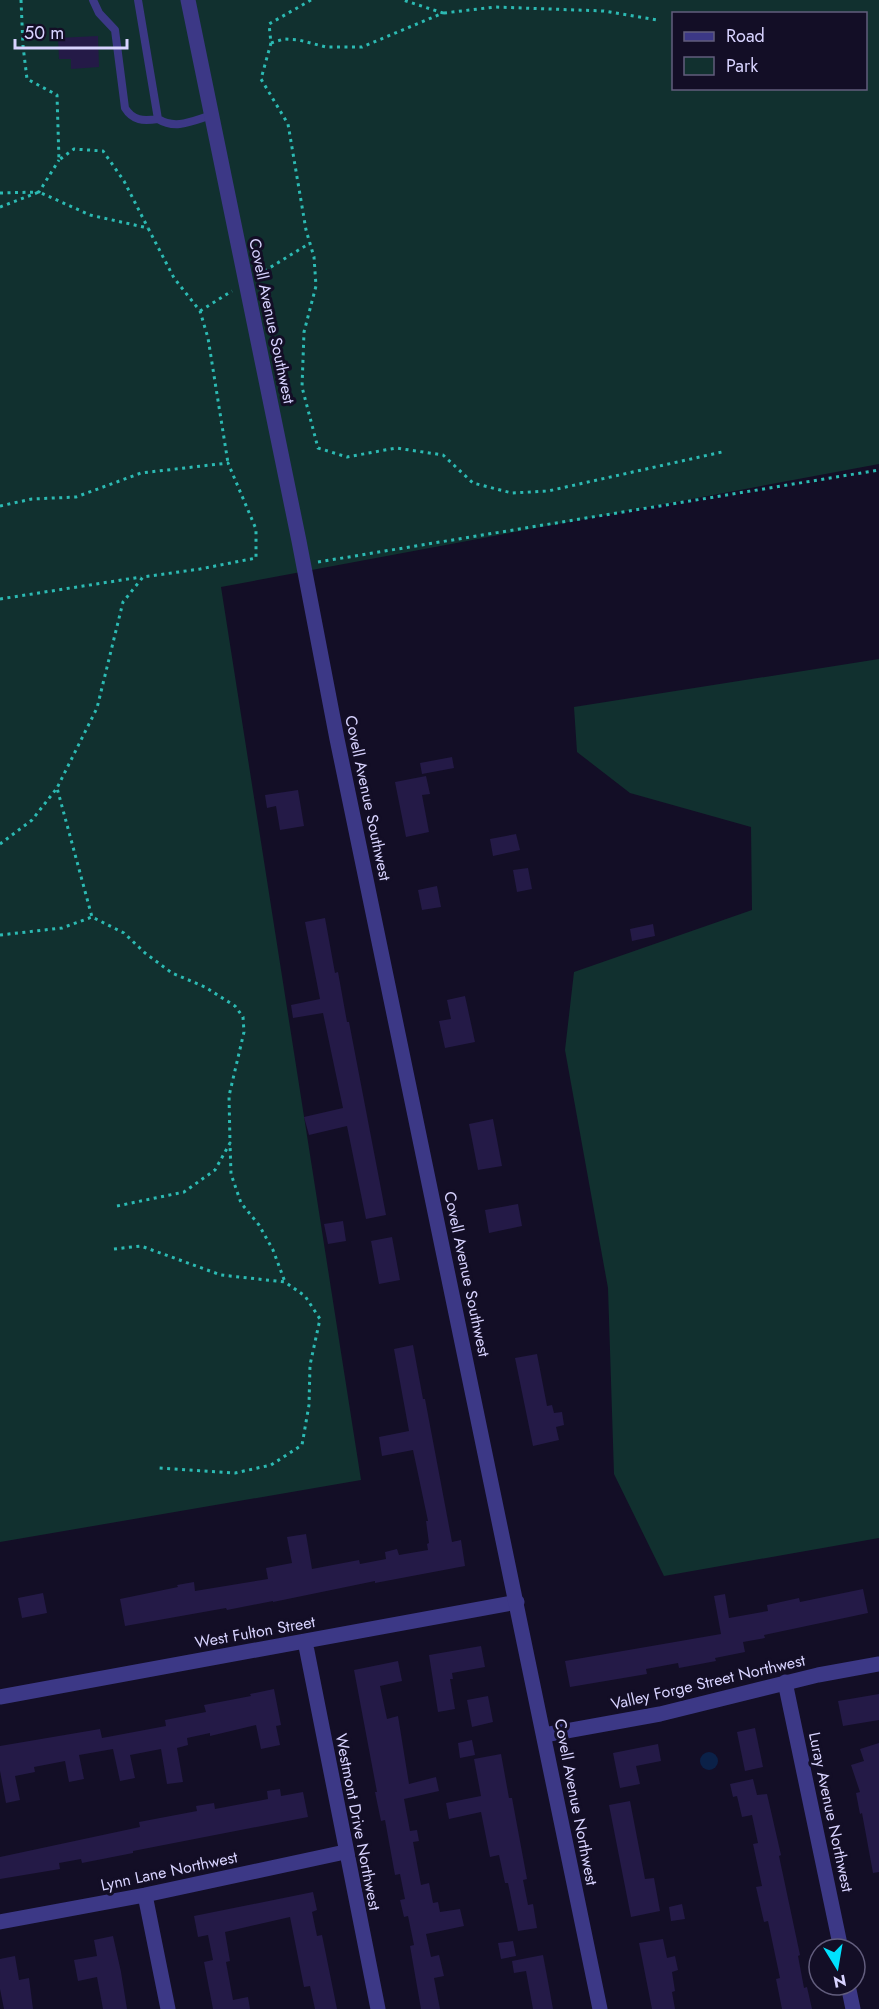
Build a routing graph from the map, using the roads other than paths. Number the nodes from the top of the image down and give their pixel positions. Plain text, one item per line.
1 (93, 0) edge
2 (138, 0) edge
3 (188, 0) edge
4 (212, 115) junction
5 (158, 118) junction
6 (517, 1602) junction
7 (305, 1641) junction
8 (879, 1664) edge
9 (785, 1682) junction
10 (0, 1697) edge
11 (544, 1735) junction
12 (345, 1852) junction
13 (145, 1895) junction
14 (0, 1922) edge
15 (838, 1937) edge
16 (168, 2009) edge
17 (378, 2009) edge
18 (600, 2009) edge

1 - 5 lane
2 - 5 lane
3 - 4 street, Covell Avenue Southwest
4 - 5 lane
4 - 6 street, Covell Avenue Southwest
6 - 7 street, West Fulton Street
6 - 11 street, Covell Avenue Northwest
7 - 10 street, West Fulton Street
7 - 12 street, Westmont Drive Northwest
8 - 9 street, Valley Forge Street Northwest
9 - 11 street, Valley Forge Street Northwest
9 - 15 street, Luray Avenue Northwest
11 - 18 street, Covell Avenue Northwest
12 - 13 street, Lynn Lane Northwest
12 - 17 street, Westmont Drive Northwest
13 - 14 street, Lynn Lane Northwest
13 - 16 street

